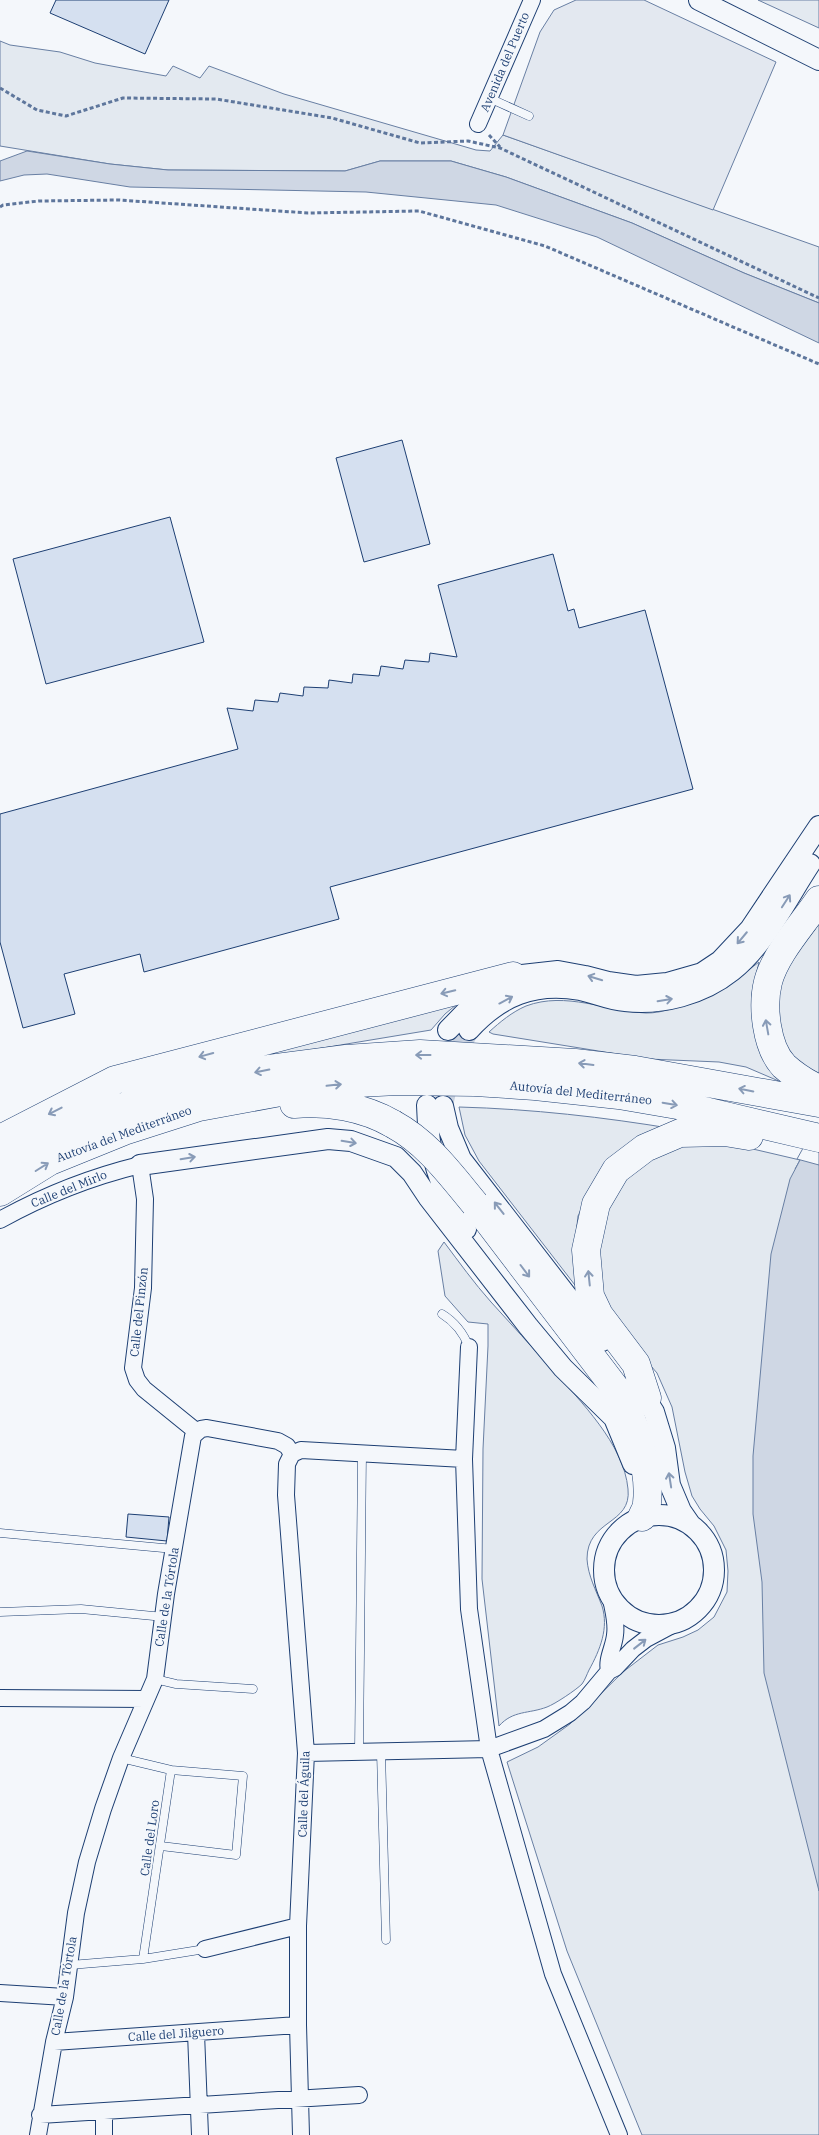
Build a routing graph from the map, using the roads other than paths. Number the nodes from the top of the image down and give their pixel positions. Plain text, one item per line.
1 (532, 0) edge
2 (699, 0) edge
3 (819, 60) edge
4 (489, 98) junction
5 (529, 116) dead end
6 (478, 124) dead end
7 (819, 826) edge
8 (819, 850) edge
9 (819, 900) edge
10 (512, 976) junction
11 (448, 1030) tunnel mouth
12 (469, 1030) tunnel mouth
13 (809, 1093) edge
14 (200, 1107) junction
15 (792, 1131) junction
16 (819, 1138) edge
17 (0, 1139) edge
18 (0, 1162) edge
19 (140, 1165) junction
20 (0, 1192) edge
21 (0, 1220) edge
22 (442, 1314) dead end
23 (468, 1347) joint
24 (647, 1398) junction
25 (614, 1418) junction
26 (196, 1432) junction
27 (292, 1454) junction
28 (362, 1454) junction
29 (464, 1459) junction
30 (636, 1519) junction
31 (690, 1524) junction
32 (0, 1533) edge
33 (174, 1549) junction
34 (611, 1598) junction
35 (0, 1612) edge
36 (164, 1617) junction
37 (676, 1623) junction
38 (608, 1670) junction
39 (155, 1679) junction
40 (253, 1689) dead end
41 (0, 1698) edge
42 (146, 1699) junction
43 (489, 1749) junction
44 (359, 1752) junction
45 (381, 1752) junction
46 (306, 1753) junction
47 (121, 1758) junction
48 (171, 1770) junction
49 (161, 1846) junction
50 (298, 1926) junction
51 (386, 1940) dead end
52 (205, 1949) joint
53 (144, 1959) junction
54 (70, 1965) junction
55 (0, 1993) edge
56 (65, 1997) junction
57 (298, 2025) junction
58 (196, 2033) junction
59 (54, 2042) junction
60 (359, 2094) dead end
61 (302, 2099) junction
62 (200, 2106) junction
63 (104, 2112) junction
64 (40, 2115) junction
65 (38, 2135) edge
66 (104, 2135) edge
67 (200, 2135) edge
68 (301, 2135) edge
69 (619, 2135) edge

1 - 4 street, Avenida del Puerto
2 - 3 street
4 - 5 lane
4 - 6 street, Avenida del Puerto
7 -> 10 street
12 -> 8 street
13 -> 9 highway
10 - 11 street
10 -> 17 highway
13 -> 18 highway, Autovía del Mediterráneo
14 -> 15 highway, Autovía del Mediterráneo
20 -> 14 highway, Autovía del Mediterráneo
14 -> 30 highway, bridge
15 - 16 highway, Autovía del Mediterráneo
24 -> 15 highway
19 - 21 street, Calle del Mirlo
19 -> 25 street
19 - 26 street, Calle del Pinzón
22 - 23 lane
23 - 29 street
24 -> 25 street
31 -> 24 street
25 - 30 street
26 - 27 street
26 - 33 street, Calle de la Tórtola
27 - 28 street
27 - 46 street, Calle del Águila
28 - 29 street
28 - 44 lane
29 - 43 street
30 - 31 street
30 - 34 street
31 - 37 street
32 - 33 lane
33 - 36 street, Calle de la Tórtola
34 - 37 street
34 - 38 street
35 - 36 lane
36 - 39 street, Calle de la Tórtola
38 -> 37 street
38 - 43 street
39 - 40 lane
39 - 42 street, Calle de la Tórtola
41 - 42 street
42 - 47 street, Calle de la Tórtola
43 - 45 street
43 - 69 street
44 - 45 street
44 - 46 street
45 - 51 lane
46 - 50 street, Calle del Águila
47 - 48 lane
47 - 54 street, Calle de la Tórtola
48 - 49 lane, Calle del Loro
48 - 49 lane
49 - 53 lane, Calle del Loro
50 - 52 street
50 - 57 street, Calle del Águila
52 - 53 lane
53 - 54 lane
54 - 56 street, Calle de la Tórtola
55 - 56 street
56 - 59 street, Calle de la Tórtola
57 - 58 street, Calle del Jilguero
57 - 61 street, Calle del Águila
58 - 59 street, Calle del Jilguero
58 - 62 street
59 - 64 street, Calle de la Tórtola
60 - 61 street
61 - 62 street
61 - 68 street, Calle del Águila
62 - 63 street
62 - 67 street
63 - 64 street
63 - 66 street
64 - 65 street, Calle de la Tórtola

